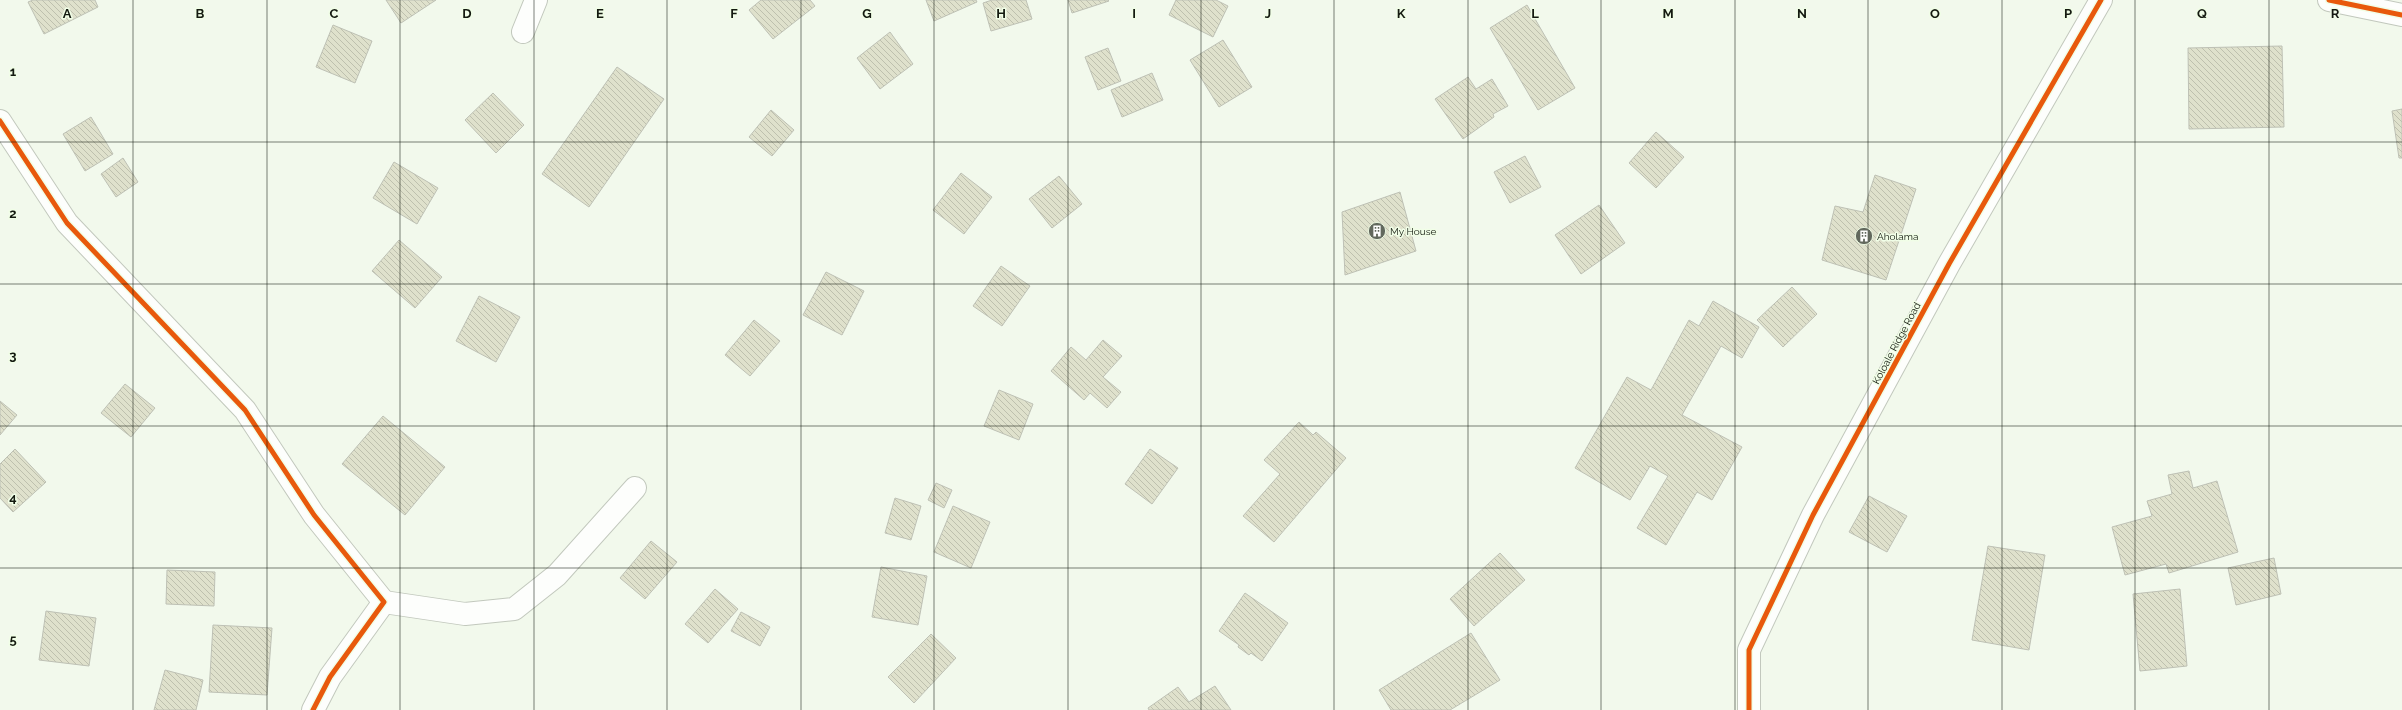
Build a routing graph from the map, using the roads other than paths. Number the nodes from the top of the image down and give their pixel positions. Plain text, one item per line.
1 (536, 0) edge
2 (2101, 0) edge
3 (2329, 0) edge
4 (2402, 15) edge
5 (523, 32) dead end
6 (0, 121) edge
7 (635, 488) dead end
8 (384, 602) junction
9 (313, 710) edge
10 (1750, 710) edge

1 - 5 street
2 - 10 street, Koloale Ridge Road
3 - 4 street
6 - 8 street
7 - 8 street
8 - 9 street

